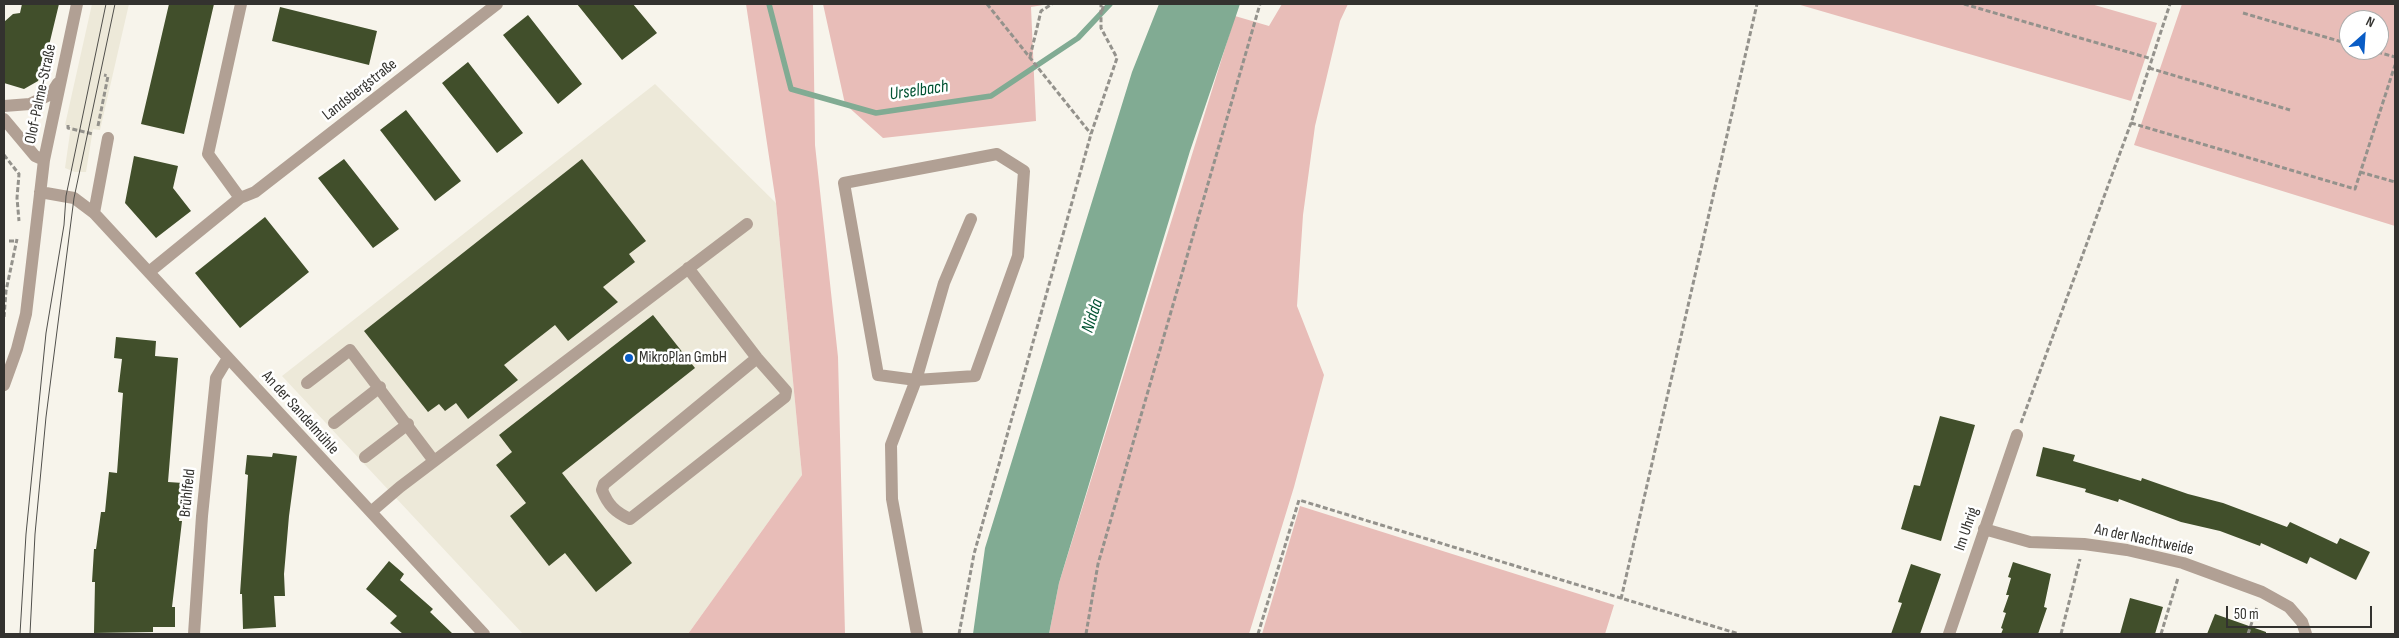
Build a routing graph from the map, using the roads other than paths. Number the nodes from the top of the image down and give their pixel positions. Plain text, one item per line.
1 (76, 4) edge
2 (241, 4) edge
3 (497, 4) edge
4 (61, 76) junction
5 (4, 106) edge
6 (4, 119) edge
7 (105, 137) road end
8 (44, 160) junction
9 (40, 192) junction
10 (240, 198) junction
11 (94, 213) junction
12 (971, 219) dead end
13 (747, 224) dead end
14 (688, 268) junction
15 (149, 272) junction
16 (228, 358) junction
17 (757, 358) junction
18 (916, 380) junction
19 (307, 383) dead end
20 (4, 385) edge
21 (380, 387) junction
22 (334, 423) dead end
23 (408, 424) junction
24 (2017, 435) road end
25 (365, 458) dead end
26 (434, 461) junction
27 (372, 511) junction
28 (1984, 529) junction
29 (194, 634) edge
30 (484, 634) edge
31 (917, 634) edge
32 (1949, 634) edge
33 (2306, 634) edge

1 - 4 street, Olof-Palme-Straße
2 - 10 street
3 - 10 street, Landsbergstraße
4 - 5 street
4 - 8 street, Olof-Palme-Straße
6 - 8 street
7 - 11 street
8 - 9 street, Olof-Palme-Straße
9 - 11 street, An der Sandelmühle
9 - 20 street, Olof-Palme-Straße
10 - 15 street, Landsbergstraße
11 - 15 street, An der Sandelmühle
12 - 18 street
13 - 14 street
14 - 17 street
14 - 26 street
15 - 16 street, An der Sandelmühle
16 - 27 street, An der Sandelmühle
16 - 29 street, Brühlfeld
17 - 17 street
18 - 18 street
18 - 31 street
19 - 21 street
21 - 22 street
21 - 23 street
23 - 25 street
23 - 26 street
24 - 28 street, Im Uhrig
26 - 27 street
27 - 30 street, An der Sandelmühle
28 - 32 street, Im Uhrig
28 - 33 street, An der Nachtweide

